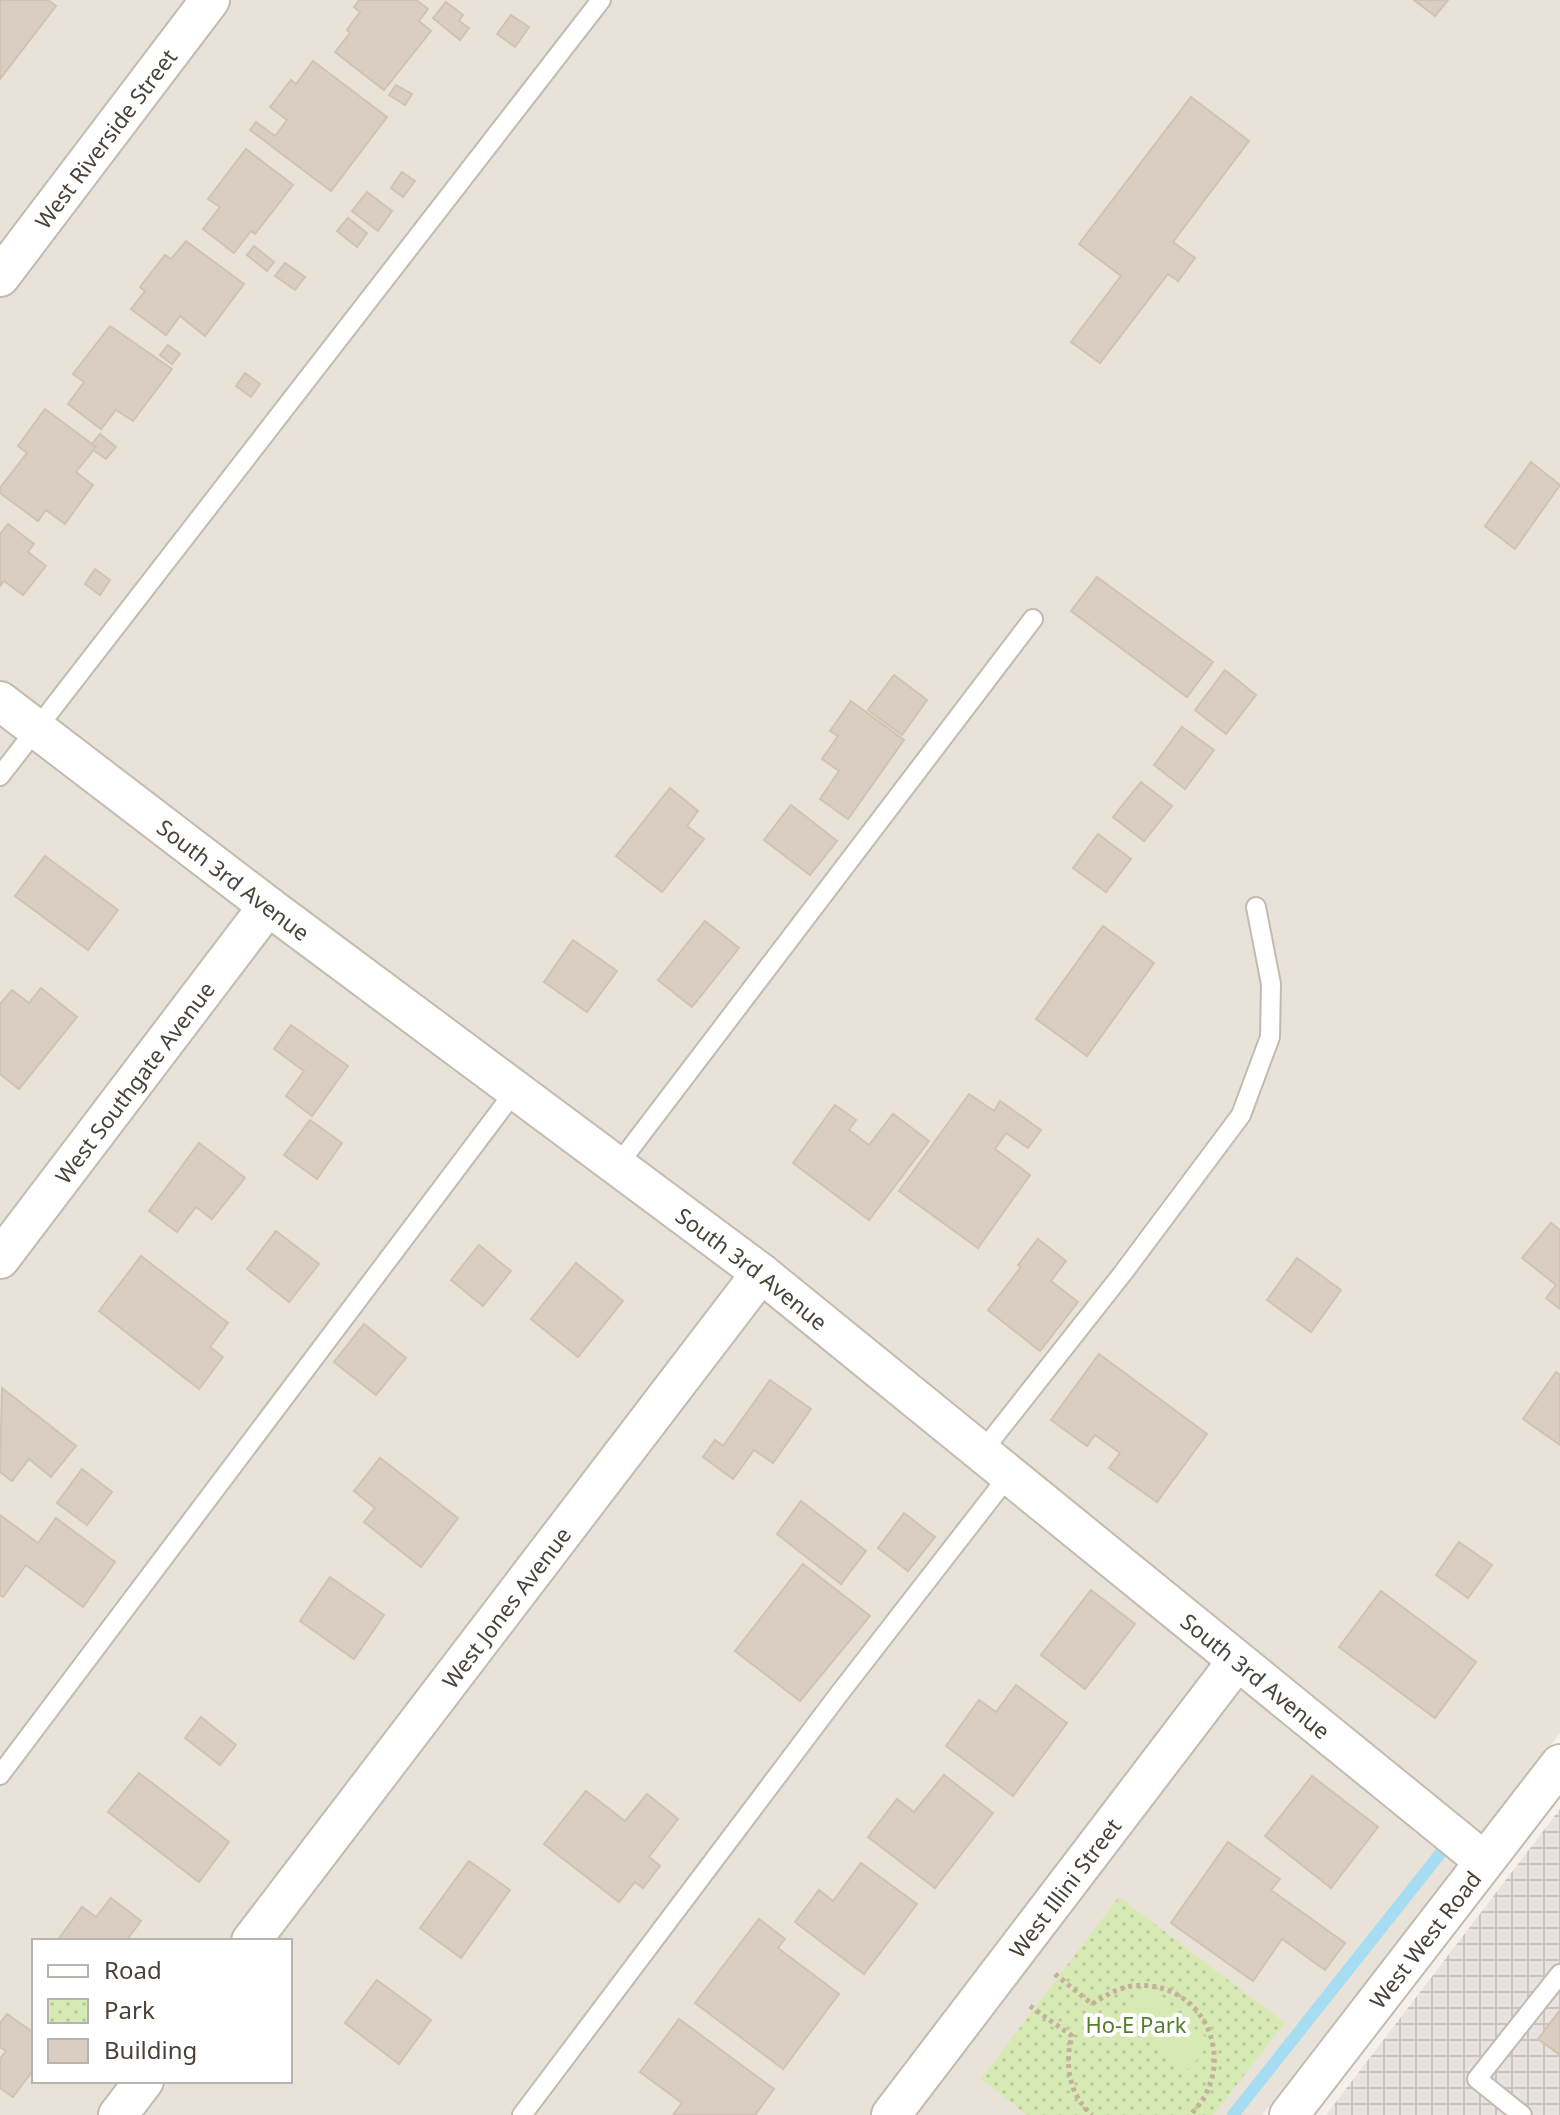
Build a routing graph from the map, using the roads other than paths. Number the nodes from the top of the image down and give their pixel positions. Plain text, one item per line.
1 (210, 0) edge
2 (601, 0) edge
3 (0, 277) edge
4 (1033, 619) dead end
5 (0, 701) edge
6 (36, 729) junction
7 (0, 776) edge
8 (268, 906) junction
9 (1256, 907) dead end
10 (515, 1091) junction
11 (617, 1166) junction
12 (0, 1259) edge
13 (761, 1273) junction
14 (995, 1464) junction
15 (1237, 1661) junction
16 (1560, 1764) edge
17 (0, 1775) edge
18 (1484, 1861) junction
19 (253, 1939) edge
20 (1560, 1974) edge
21 (142, 2083) edge
22 (118, 2115) edge
23 (522, 2115) edge
24 (891, 2115) edge
25 (1289, 2115) edge
26 (1522, 2115) edge

1 - 3 street, West Riverside Street
2 - 6 lane
4 - 11 lane
5 - 6 street, South 3rd Avenue
6 - 7 lane
6 - 8 street, South 3rd Avenue
8 - 10 street, South 3rd Avenue
8 - 12 street, West Southgate Avenue
9 - 14 lane
10 - 11 street, South 3rd Avenue
10 - 17 lane
11 - 13 street, South 3rd Avenue
13 - 14 street, South 3rd Avenue
13 - 19 street, West Jones Avenue
14 - 15 street, South 3rd Avenue
14 - 23 lane
15 - 18 street, South 3rd Avenue
15 - 24 street, West Illini Street
16 - 18 street, West West Road
18 - 25 street, West West Road
20 - 26 lane
21 - 22 street

